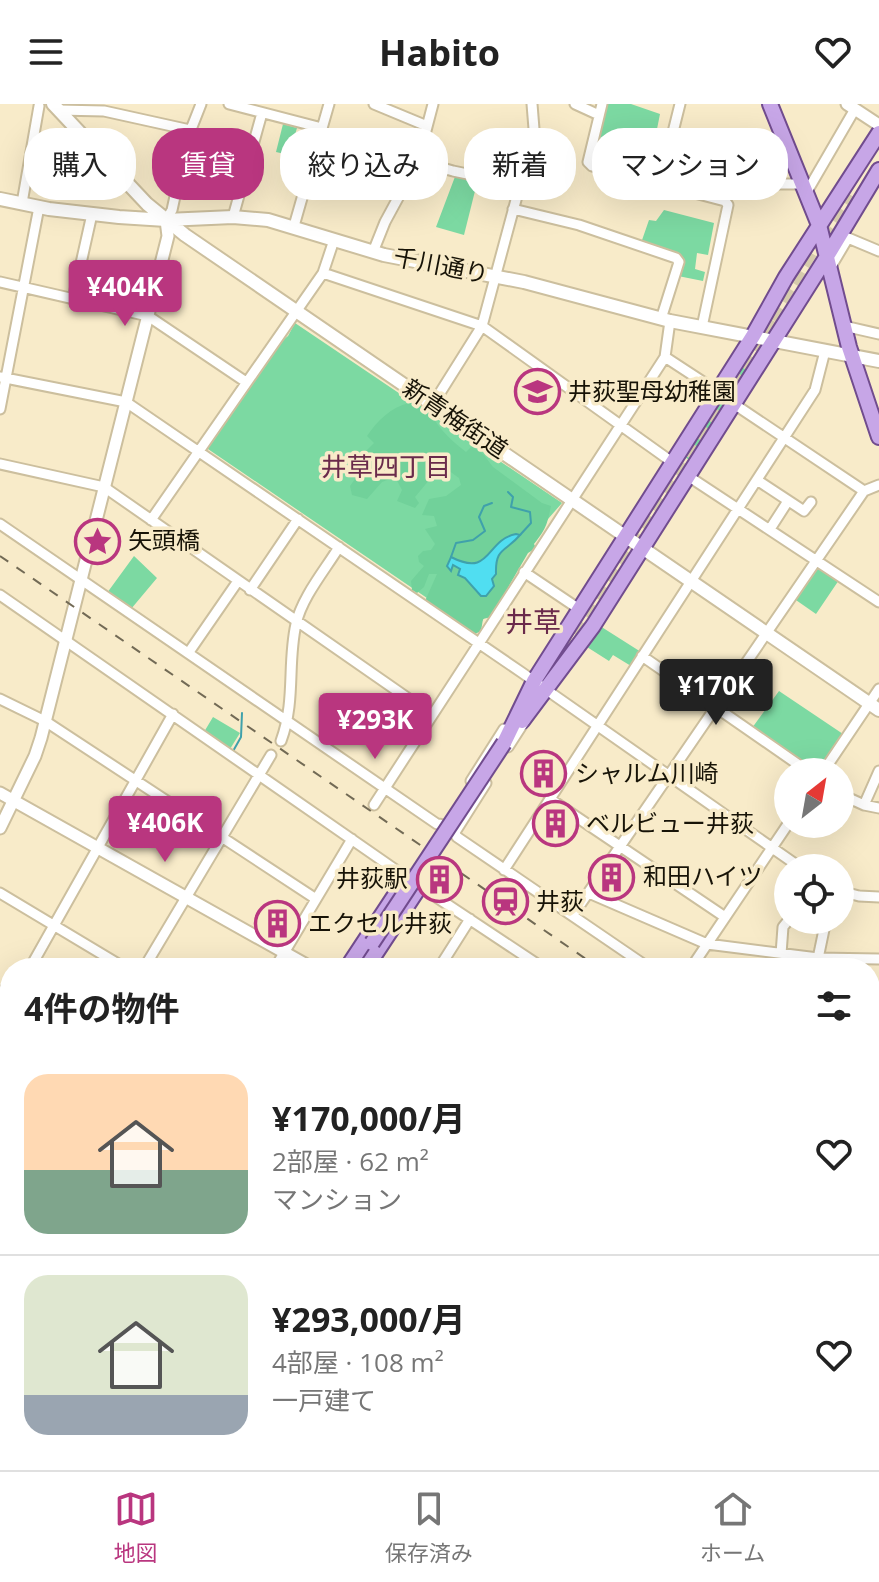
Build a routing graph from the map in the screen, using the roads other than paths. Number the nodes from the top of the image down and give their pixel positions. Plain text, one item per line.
1 (26, 104) edge
2 (201, 104) edge
3 (229, 104) edge
4 (329, 104) edge
5 (374, 104) edge
6 (405, 104) edge
7 (433, 104) edge
8 (532, 104) edge
9 (575, 104) edge
10 (602, 104) edge
11 (680, 104) edge
12 (770, 104) edge
13 (40, 105) edge
14 (851, 106) edge
15 (56, 107) edge
16 (119, 109) edge
17 (262, 113) junction
18 (402, 115) junction
19 (599, 115) junction
20 (879, 125) edge
21 (427, 126) joint
22 (172, 128) edge
23 (191, 128) edge
24 (322, 128) joint
25 (534, 128) edge
26 (596, 128) edge
27 (674, 128) edge
28 (879, 133) edge
29 (592, 145) edge
30 (592, 166) edge
31 (879, 170) edge
32 (852, 175) junction
33 (870, 185) junction
34 (788, 187) edge
35 (803, 189) junction
36 (137, 193) junction
37 (839, 194) junction
38 (0, 199) edge
39 (174, 200) edge
40 (301, 200) edge
41 (397, 200) edge
42 (516, 200) edge
43 (721, 200) edge
44 (22, 203) junction
45 (858, 205) junction
46 (39, 207) junction
47 (513, 209) junction
48 (92, 214) junction
49 (119, 217) junction
50 (233, 217) junction
51 (166, 220) junction
52 (819, 225) junction
53 (294, 226) junction
54 (334, 240) junction
55 (879, 251) edge
56 (373, 252) junction
57 (828, 264) junction
58 (323, 273) junction
59 (494, 276) junction
60 (0, 282) edge
61 (24, 287) junction
62 (73, 299) junction
63 (772, 301) junction
64 (297, 311) junction
65 (791, 312) junction
66 (148, 316) junction
67 (666, 320) junction
68 (482, 326) junction
69 (844, 326) junction
70 (702, 327) junction
71 (879, 334) edge
72 (753, 336) junction
73 (773, 339) junction
74 (825, 351) junction
75 (852, 356) junction
76 (665, 357) junction
77 (879, 361) edge
78 (733, 367) junction
79 (752, 375) junction
80 (3, 378) edge
81 (246, 382) junction
82 (717, 391) junction
83 (126, 402) junction
84 (433, 404) junction
85 (734, 404) junction
86 (0, 409) edge
87 (620, 426) junction
88 (784, 437) junction
89 (879, 437) edge
90 (199, 451) junction
91 (672, 462) junction
92 (0, 464) edge
93 (688, 476) junction
94 (757, 480) junction
95 (879, 485) edge
96 (104, 487) junction
97 (864, 491) junction
98 (572, 499) junction
99 (788, 501) junction
100 (811, 502) dead end
101 (738, 508) junction
102 (642, 511) junction
103 (298, 519) junction
104 (151, 520) junction
105 (661, 520) junction
106 (0, 524) edge
107 (770, 529) junction
108 (626, 536) junction
109 (339, 547) junction
110 (643, 548) junction
111 (817, 559) junction
112 (524, 572) junction
113 (80, 580) junction
114 (691, 580) junction
115 (238, 581) junction
116 (250, 590) junction
117 (0, 596) edge
118 (879, 602) edge
119 (579, 609) junction
120 (297, 621) junction
121 (766, 632) junction
122 (66, 639) junction
123 (479, 643) junction
124 (189, 652) junction
125 (642, 656) junction
126 (548, 659) junction
127 (563, 669) junction
128 (879, 689) edge
129 (537, 691) junction
130 (0, 699) edge
131 (715, 706) junction
132 (874, 706) edge
133 (173, 714) junction
134 (432, 715) junction
135 (45, 721) junction
136 (289, 721) junction
137 (598, 725) junction
138 (281, 741) dead end
139 (271, 755) dead end
140 (789, 758) edge
141 (834, 758) edge
142 (879, 771) edge
143 (260, 774) junction
144 (668, 775) junction
145 (136, 781) junction
146 (385, 788) junction
147 (0, 793) edge
148 (14, 799) junction
149 (550, 799) junction
150 (854, 800) edge
151 (374, 805) dead end
152 (864, 805) junction
153 (879, 808) edge
154 (443, 824) junction
155 (0, 828) edge
156 (455, 832) junction
157 (222, 837) junction
158 (779, 838) edge
159 (352, 839) junction
160 (619, 846) junction
161 (99, 847) junction
162 (772, 848) junction
163 (781, 854) edge
164 (504, 870) junction
165 (407, 877) junction
166 (420, 886) junction
167 (0, 893) edge
168 (589, 893) junction
169 (854, 895) edge
170 (187, 896) junction
171 (879, 897) edge
172 (316, 899) junction
173 (573, 915) junction
174 (725, 917) junction
175 (470, 919) junction
176 (54, 925) junction
177 (782, 934) edge
178 (823, 934) edge
179 (707, 944) junction
180 (286, 953) junction
181 (781, 954) junction
182 (36, 958) edge
183 (108, 958) edge
184 (150, 958) edge
185 (282, 958) edge
186 (295, 958) edge
187 (362, 958) edge
188 (363, 958) edge
189 (364, 958) edge
190 (445, 958) edge
191 (527, 958) edge
192 (635, 958) edge
193 (698, 958) edge
194 (797, 958) edge
195 (818, 958) edge

1 - 13 street
2 - 23 street
3 - 17 street
4 - 24 street
5 - 18 street
6 - 18 street
7 - 21 street
8 - 25 street
9 - 19 street
10 - 19 street
11 - 27 street
12 - 35 main road
13 - 44 street
14 - 20 street
14 - 35 street
15 - 16 street
15 - 36 main road, 新青梅街道
16 - 22 street
17 - 24 street
17 - 50 street
18 - 21 street
19 - 26 street
28 - 32 main road
29 - 30 street
31 - 33 main road
32 - 33 main road
32 - 37 main road
33 - 45 main road
34 - 35 street
35 - 52 main road
36 - 49 main road
36 - 51 main road, 新青梅街道
37 - 45 main road
37 - 52 main road
38 - 44 main road, 千川通り
39 - 51 street
40 - 53 street
41 - 56 street
42 - 47 street
43 - 70 street
44 - 46 main road, 千川通り
45 - 57 main road
46 - 48 main road, 千川通り
46 - 61 street
47 - 59 street
47 - 67 street
48 - 49 main road, 千川通り
48 - 62 street
49 - 51 main road, 千川通り
50 - 51 main road, 千川通り
50 - 53 main road, 千川通り
51 - 64 main road, 新青梅街道
51 - 66 street
52 - 57 main road
52 - 63 main road
53 - 54 main road, 千川通り
54 - 56 main road, 千川通り
54 - 58 street
55 - 57 street
56 - 59 main road, 千川通り
57 - 65 main road
57 - 69 main road
58 - 64 street
58 - 68 street
59 - 67 main road, 千川通り
59 - 68 street
60 - 61 street
61 - 62 street
61 - 80 street
62 - 66 street
63 - 65 main road
63 - 72 main road
64 - 81 street
64 - 84 main road, 新青梅街道
65 - 73 main road
66 - 81 street
66 - 83 street
67 - 70 main road, 千川通り
67 - 76 street
68 - 84 street
68 - 87 street
69 - 71 street
69 - 75 main road
70 - 72 main road, 千川通り
72 - 73 main road, 千川通り
72 - 78 main road
73 - 74 main road, 千川通り
73 - 79 main road
74 - 75 main road, 千川通り
74 - 88 street
75 - 77 main road, 千川通り
75 - 89 main road
76 - 82 street
76 - 87 street
78 - 79 main road
78 - 82 main road
79 - 85 main road
80 - 83 street
80 - 86 street
81 - 90 street
82 - 91 main road
83 - 90 street
83 - 96 street
84 - 98 main road, 新青梅街道
85 - 88 street
85 - 93 main road
87 - 91 street
87 - 98 street
88 - 94 street
88 - 97 street
90 - 103 street
90 - 104 street
91 - 102 main road
92 - 96 street
93 - 101 street
93 - 105 main road
94 - 99 street
94 - 101 street
95 - 97 street
96 - 104 street
96 - 113 street
97 - 111 street
98 - 108 main road, 新青梅街道
98 - 112 street
99 - 100 street
99 - 107 street
101 - 107 street
101 - 114 street
102 - 105 main road
102 - 108 main road
103 - 109 street
103 - 116 street
104 - 115 street
105 - 110 main road
106 - 113 street
107 - 111 street
108 - 110 main road, 新青梅街道
108 - 119 main road
109 - 120 street
109 - 123 street
110 - 114 main road, 新青梅街道
110 - 127 main road
111 - 118 street
111 - 121 street
112 - 119 street
112 - 123 street
113 - 122 street
113 - 124 street
114 - 121 main road, 新青梅街道
114 - 125 street
115 - 116 street
115 - 124 street
116 - 120 street
117 - 122 street
119 - 126 main road
120 - 134 street
120 - 136 street
121 - 131 street
121 - 132 main road, 新青梅街道
122 - 133 street
122 - 135 street
123 - 129 street
123 - 134 street
124 - 136 street
125 - 131 street
125 - 137 street
126 - 127 main road
126 - 129 main road
127 - 129 main road
128 - 132 street
129 - 137 street
129 - 154 street
129 - 156 street
129 - 188 main road, bridge
130 - 135 street
131 - 140 street
131 - 144 street
132 - 141 street
133 - 143 street
133 - 145 street
134 - 146 street
135 - 145 street
135 - 148 street
136 - 138 street
136 - 146 street
137 - 144 street
137 - 149 street
139 - 143 street
142 - 152 street
143 - 157 street
143 - 159 street
144 - 160 street
144 - 162 street
145 - 157 street
145 - 161 street
146 - 151 street
146 - 154 street
147 - 148 street
148 - 155 street
148 - 161 street
149 - 160 street
149 - 164 street
150 - 152 street
152 - 153 street
154 - 156 street
156 - 164 street
157 - 170 street
157 - 172 street
158 - 162 street
159 - 165 street
159 - 172 street
160 - 168 street
160 - 174 street
161 - 170 street
161 - 176 street
162 - 163 street
162 - 174 street
164 - 173 street
165 - 166 street
165 - 187 main road
166 - 175 street
166 - 189 main road
167 - 176 street
168 - 173 street
168 - 179 street
169 - 171 street
170 - 180 street
170 - 184 street
172 - 180 street
173 - 192 street
174 - 179 street
175 - 190 street
175 - 191 street
176 - 182 street
176 - 183 street
177 - 181 street
178 - 195 street
179 - 181 street
179 - 193 street
180 - 185 street
180 - 186 street
181 - 194 street

